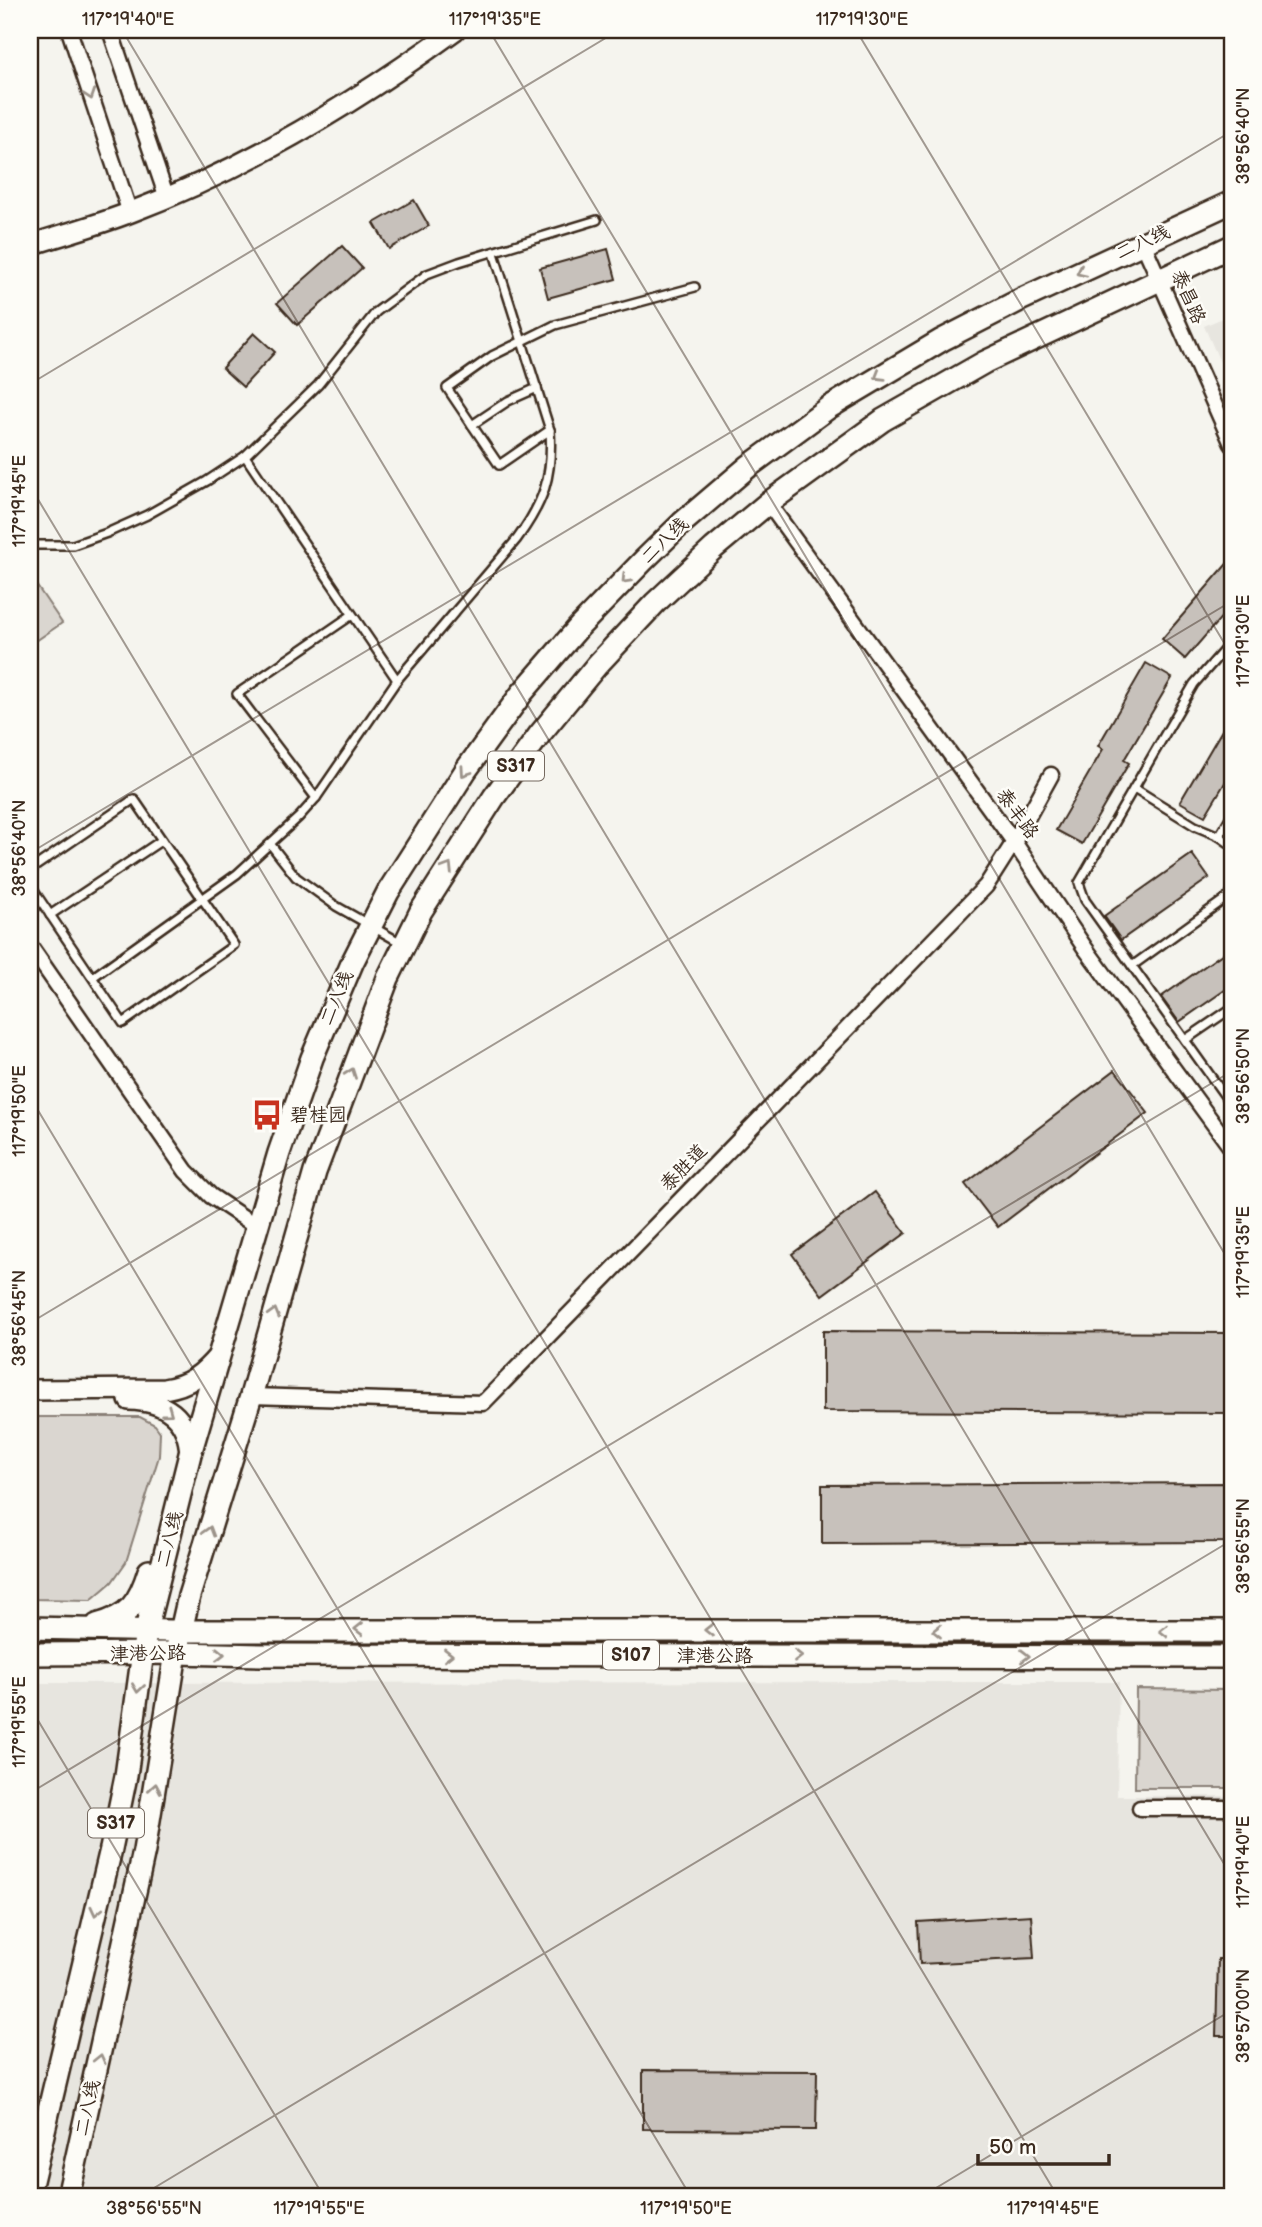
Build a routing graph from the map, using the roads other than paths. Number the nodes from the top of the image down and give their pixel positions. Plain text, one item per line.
1 (69, 30) edge
2 (110, 30) edge
3 (438, 30) edge
4 (455, 30) edge
5 (165, 192) junction
6 (1232, 202) edge
7 (128, 207) junction
8 (597, 220) dead end
9 (30, 233) edge
10 (1143, 243) junction
11 (30, 245) edge
12 (1232, 246) edge
13 (494, 253) junction
14 (1159, 279) junction
15 (695, 287) dead end
16 (523, 340) junction
17 (537, 388) junction
18 (472, 425) junction
19 (550, 430) junction
20 (1232, 444) edge
21 (245, 456) junction
22 (768, 503) junction
23 (30, 545) edge
24 (352, 615) junction
25 (1232, 641) edge
26 (397, 680) junction
27 (1051, 775) dead end
28 (1134, 788) junction
29 (316, 798) junction
30 (1232, 814) edge
31 (1219, 836) junction
32 (162, 840) junction
33 (1014, 842) junction
34 (271, 845) junction
35 (1232, 845) edge
36 (30, 870) edge
37 (30, 885) edge
38 (1232, 894) edge
39 (202, 899) junction
40 (50, 915) junction
41 (370, 925) junction
42 (404, 944) junction
43 (30, 946) edge
44 (1132, 966) junction
45 (93, 977) junction
46 (1232, 1008) edge
47 (1185, 1040) junction
48 (1232, 1106) edge
49 (1232, 1149) edge
50 (256, 1226) junction
51 (219, 1354) junction
52 (30, 1390) edge
53 (251, 1396) junction
54 (30, 1399) edge
55 (190, 1454) junction
56 (30, 1628) edge
57 (83, 1629) junction
58 (175, 1630) junction
59 (1232, 1631) edge
60 (144, 1642) junction
61 (30, 1644) edge
62 (176, 1653) junction
63 (30, 1654) edge
64 (1232, 1657) edge
65 (1140, 1808) dead end
66 (1232, 1808) edge
67 (30, 2189) edge
68 (68, 2197) edge

1 -> 7 street
2 - 5 street
3 - 5 street
4 - 5 street
5 - 7 street
6 - 10 main road, 二八线 / S317
7 - 9 street
7 - 11 street
8 - 13 lane
10 - 14 street, 泰昌路
10 -> 41 main road, 二八线 / S317
12 - 14 main road, 二八线 / S317
13 - 16 lane
13 - 21 lane
14 - 20 street, 泰昌路
14 - 22 main road, 二八线 / S317
15 - 16 lane
16 - 17 lane
16 - 18 lane
17 - 18 lane
17 - 19 lane
18 - 19 lane
19 - 26 lane
21 - 23 lane
21 - 24 lane
22 - 33 street, 泰丰路
42 -> 22 main road, 二八线 / S317
24 - 26 lane
24 - 29 lane
25 - 28 lane
26 - 29 lane
27 - 33 street, 泰胜道
28 - 31 lane
28 - 44 lane
29 - 34 lane
30 - 31 lane
31 - 35 lane
32 - 36 lane
32 - 39 lane
32 - 40 lane
33 - 49 street, 泰丰路
33 - 53 street, 泰胜道
34 - 39 lane
34 - 41 lane
37 - 40 lane
38 - 44 lane
39 - 45 lane
39 - 45 lane
40 - 45 lane
41 - 42 lane
41 - 50 main road, 二八线 / S317
53 -> 42 main road, 二八线 / S317
43 - 50 street
44 - 47 lane
46 - 47 lane
47 - 48 lane
50 - 51 main road, 二八线 / S317
51 - 52 street
51 - 55 main road, 二八线 / S317
58 -> 53 main road, 二八线 / S317
54 -> 55 street
55 - 57 main road
55 - 60 main road, 二八线 / S317
56 - 57 main road, 津港公路 / S107
57 - 60 main road, 津港公路 / S107
59 -> 58 main road, 津港公路 / S107
58 - 60 main road, 津港公路 / S107
58 - 62 main road, 二八线 / S317
60 - 61 main road
60 - 62 main road, 津港公路 / S107
60 - 63 main road, 津港公路 / S107
60 -> 67 main road, 二八线 / S317
62 -> 64 main road, 津港公路 / S107
68 -> 62 main road, 二八线 / S317
65 - 66 street

